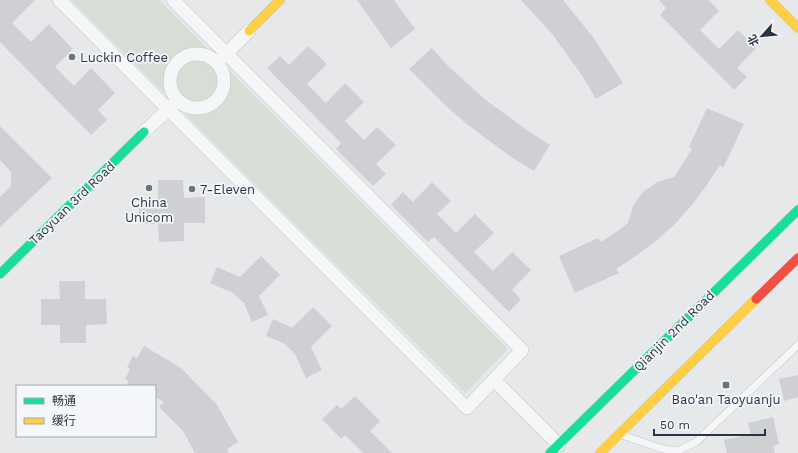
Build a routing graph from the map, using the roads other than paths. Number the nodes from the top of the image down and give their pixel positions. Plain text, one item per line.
1 (59, 0) edge
2 (173, 0) edge
3 (280, 0) edge
4 (770, 0) edge
5 (798, 28) edge
6 (249, 31) joint
7 (222, 58) junction
8 (178, 100) junction
9 (168, 109) junction
10 (144, 132) joint
11 (798, 210) edge
12 (798, 258) edge
13 (0, 274) edge
14 (798, 344) edge
15 (494, 380) junction
16 (619, 434) junction
17 (554, 449) edge
18 (600, 453) edge

1 - 9 street
2 - 7 street
3 - 6 main road
4 - 5 main road
6 - 7 street
7 - 8 street
7 - 8 street
7 - 15 street
8 - 9 street
9 - 10 street
9 - 15 street
10 - 13 main road, Taoyuan 3rd Road
11 - 17 main road, Qianjin 2nd Road
12 - 16 main road
14 - 16 lane
15 - 17 street
16 - 18 main road

